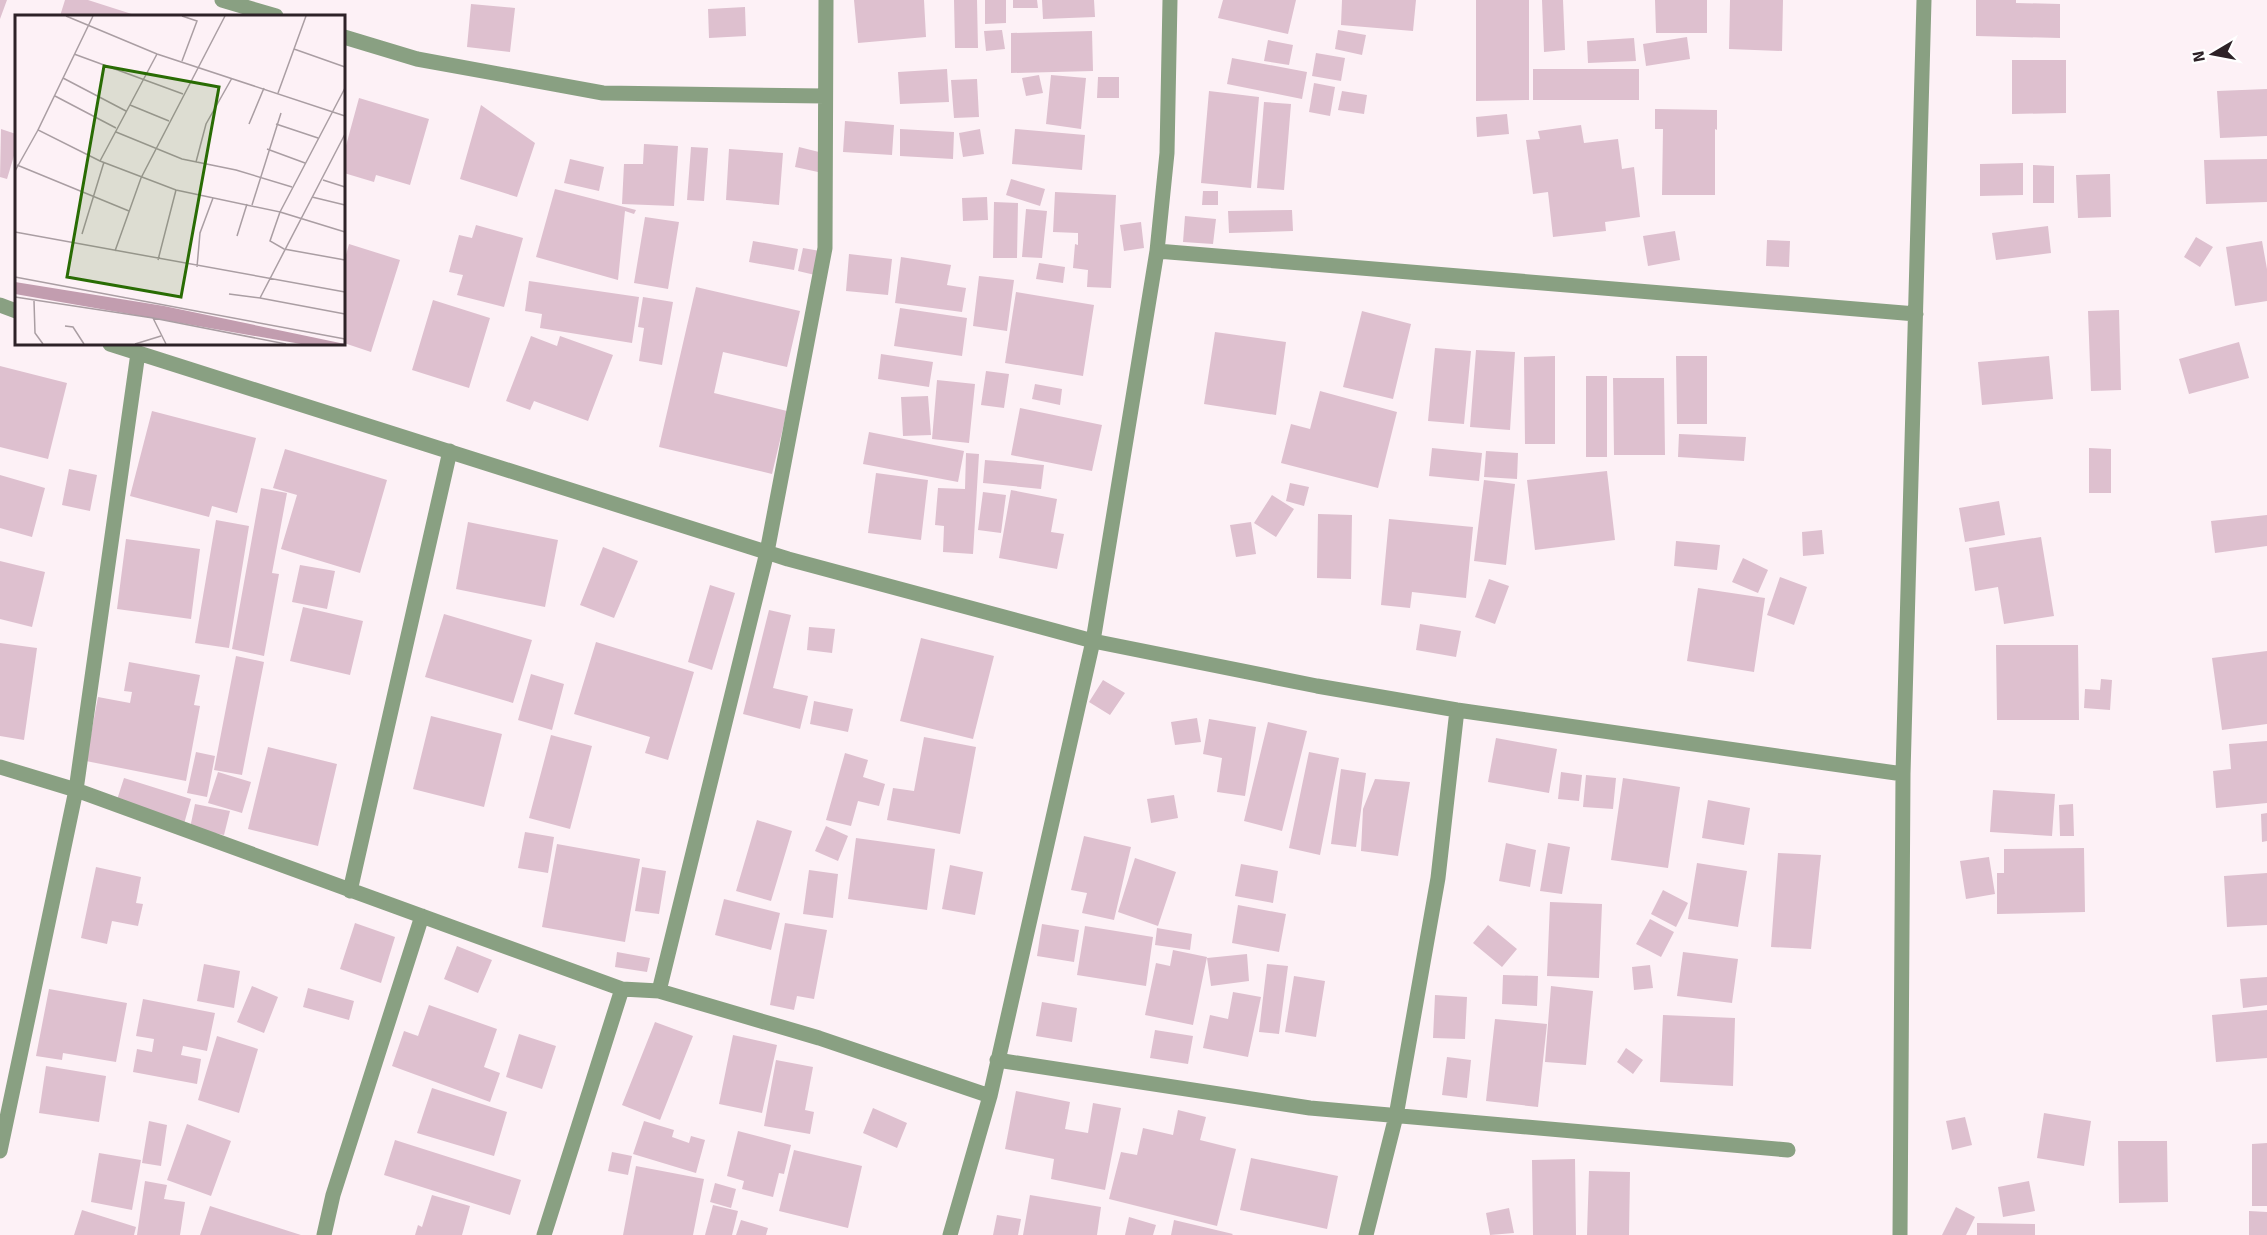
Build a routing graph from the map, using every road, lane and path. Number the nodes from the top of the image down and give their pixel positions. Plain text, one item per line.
1 (222, 0) edge
2 (825, 0) edge
3 (1170, 0) edge
4 (1923, 0) edge
5 (273, 15) edge
6 (345, 37) edge
7 (825, 96) junction
8 (1158, 251) junction
9 (0, 305) edge
10 (15, 310) edge
11 (1916, 314) junction
12 (114, 345) edge
13 (138, 353) junction
14 (450, 451) junction
15 (767, 552) junction
16 (1093, 641) junction
17 (1458, 710) junction
18 (0, 767) edge
19 (1903, 774) junction
20 (76, 790) junction
21 (350, 891) junction
22 (422, 916) junction
23 (622, 989) junction
24 (660, 991) junction
25 (997, 1060) junction
26 (990, 1096) junction
27 (1396, 1116) junction
28 (1788, 1150) dead end
29 (0, 1151) edge
30 (324, 1235) edge
31 (544, 1235) edge
32 (950, 1235) edge
33 (1366, 1235) edge
34 (1900, 1235) edge

1 - 5 street
2 - 7 street
3 - 8 street
4 - 11 street
6 - 7 street
7 - 15 street
8 - 11 street
8 - 16 street
9 - 10 street
11 - 19 street
12 - 13 street
13 - 14 street
13 - 20 street
14 - 15 street
14 - 21 street
15 - 16 street
15 - 24 street
16 - 17 street
16 - 25 street
17 - 19 street
17 - 27 street
18 - 20 street
19 - 34 street
20 - 21 street
20 - 29 street
21 - 22 street
22 - 23 street
22 - 30 street
23 - 24 street
23 - 31 street
24 - 26 street
25 - 26 street
25 - 27 street
26 - 32 street
27 - 28 street
27 - 33 street

